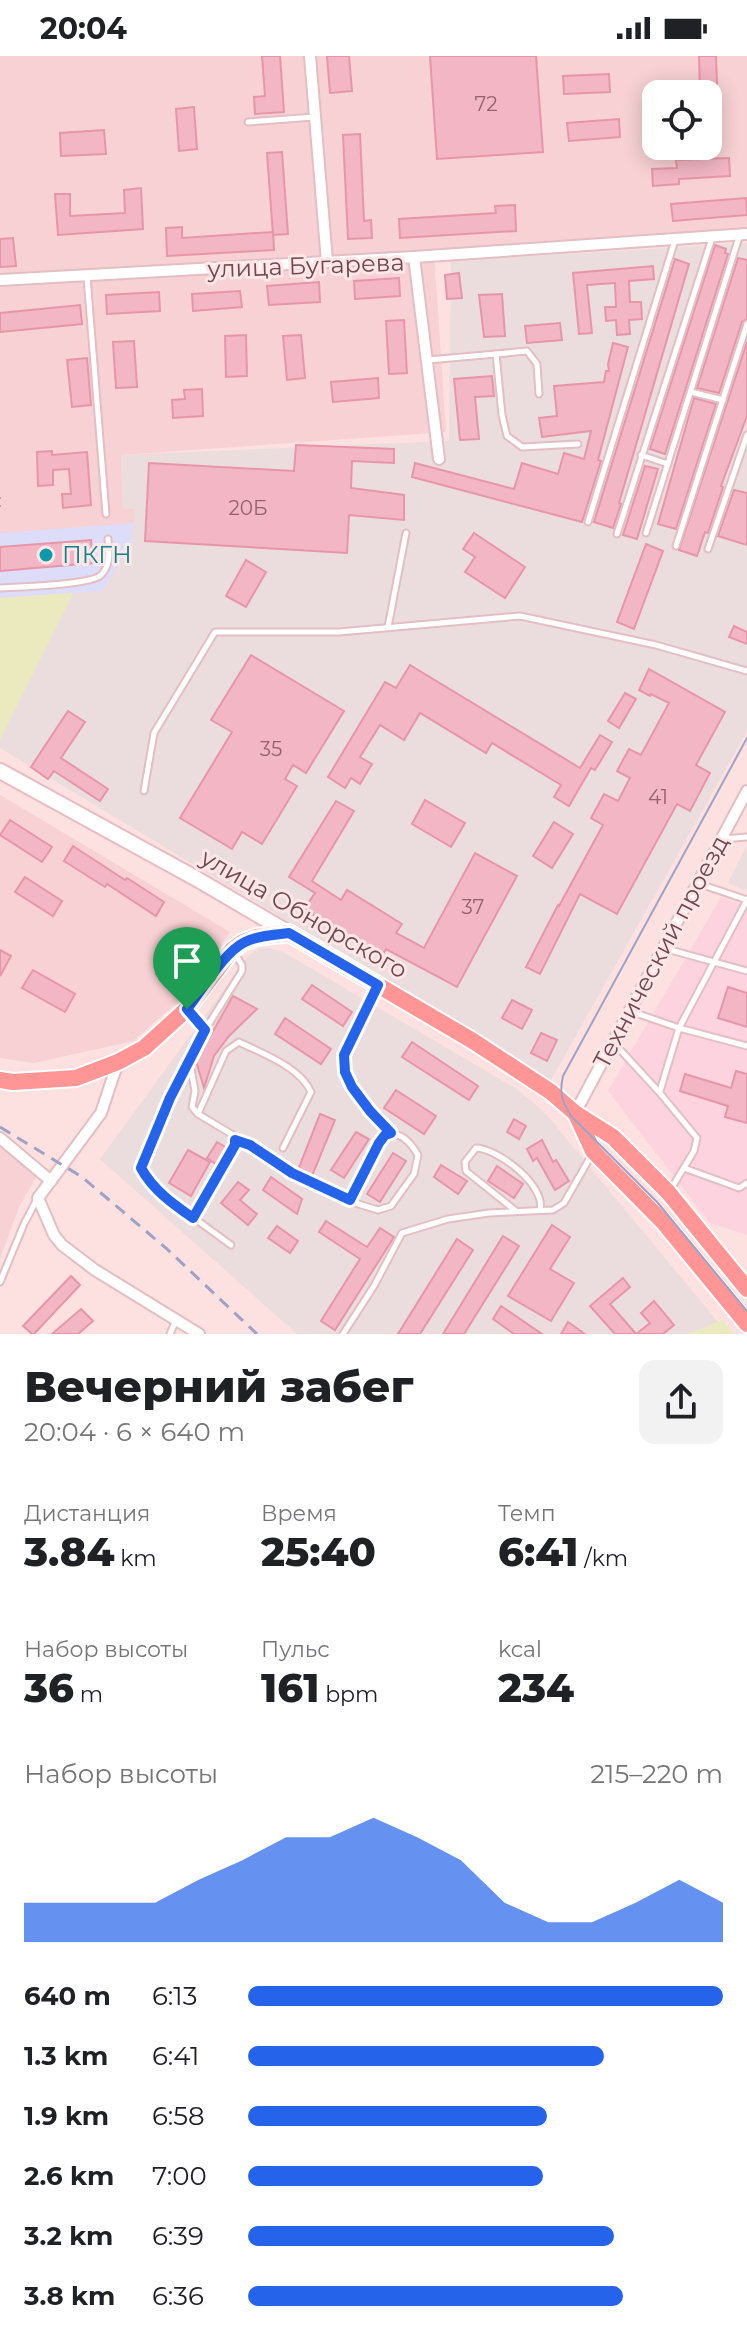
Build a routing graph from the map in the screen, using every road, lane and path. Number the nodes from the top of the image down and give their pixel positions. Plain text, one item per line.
1 (310, 56) edge
2 (314, 117) junction
3 (248, 122) dead end
4 (743, 234) edge
5 (713, 236) junction
6 (675, 239) junction
7 (414, 257) junction
8 (327, 262) junction
9 (87, 276) junction
10 (0, 280) edge
11 (747, 324) edge
12 (496, 354) junction
13 (428, 360) junction
14 (691, 392) junction
15 (539, 394) dead end
16 (723, 400) junction
17 (747, 435) edge
18 (578, 444) dead end
19 (641, 455) junction
20 (439, 459) dead end
21 (668, 464) junction
22 (0, 497) edge
23 (0, 512) edge
24 (106, 514) dead end
25 (588, 522) dead end
26 (406, 533) dead end
27 (646, 533) dead end
28 (617, 534) dead end
29 (108, 539) dead end
30 (676, 546) dead end
31 (708, 549) dead end
32 (0, 588) edge
33 (388, 627) junction
34 (747, 671) edge
35 (0, 771) edge
36 (144, 791) dead end
37 (747, 791) edge
38 (747, 837) edge
39 (721, 839) junction
40 (696, 883) junction
41 (747, 900) edge
42 (289, 933) junction
43 (662, 948) junction
44 (232, 950) junction
45 (714, 962) junction
46 (747, 971) edge
47 (378, 985) junction
48 (187, 1009) junction
49 (629, 1010) junction
50 (679, 1028) junction
51 (205, 1030) junction
52 (612, 1041) junction
53 (747, 1046) edge
54 (118, 1062) junction
55 (190, 1062) junction
56 (0, 1080) edge
57 (659, 1092) junction
58 (575, 1113) junction
59 (198, 1114) junction
60 (391, 1133) junction
61 (0, 1138) edge
62 (235, 1140) junction
63 (283, 1148) dead end
64 (593, 1151) junction
65 (684, 1168) junction
66 (51, 1181) junction
67 (747, 1183) edge
68 (670, 1191) junction
69 (38, 1198) junction
70 (350, 1200) junction
71 (540, 1210) junction
72 (516, 1211) junction
73 (193, 1218) junction
74 (231, 1245) dead end
75 (0, 1282) edge
76 (747, 1289) edge
77 (176, 1318) junction
78 (747, 1324) edge
79 (170, 1334) edge
80 (199, 1334) edge
81 (343, 1334) edge

1 - 2 street
2 - 3 lane
2 - 8 street
4 - 5 street
4 - 14 lane
5 - 6 street
5 - 19 lane
6 - 7 street
6 - 25 lane
7 - 8 street, улица Бугарева
7 - 13 street, улица Бугарева
8 - 9 street, улица Бугарева
9 - 10 street, улица Бугарева
9 - 24 lane
11 - 16 lane
12 - 13 lane
12 - 15 lane
12 - 18 lane
13 - 20 street, улица Бугарева
14 - 16 lane
14 - 21 lane
16 - 30 lane
17 - 31 lane
19 - 21 lane
19 - 28 lane
21 - 27 lane
22 - 23 path
26 - 33 lane
29 - 32 lane
33 - 34 lane
33 - 36 lane
35 - 42 main road, улица Обнорского
37 - 39 street, Технический проезд
38 - 39 lane
39 - 40 street, Технический проезд
40 - 41 lane
40 - 43 street, Технический проезд
41 - 45 lane
42 - 44 main road
42 - 47 main road, улица Обнорского
43 - 45 lane
43 - 49 street, Технический проезд
44 - 48 main road
44 - 51 lane
45 - 46 lane
45 - 50 lane
47 - 58 main road, улица Обнорского
47 - 60 lane
48 - 51 lane
48 - 54 main road
49 - 50 lane
49 - 52 street, Технический проезд
50 - 53 lane
50 - 57 lane
51 - 55 lane
52 - 57 lane
52 - 58 street, Технический проезд
54 - 56 main road
54 - 66 street
55 - 59 lane
55 - 73 lane
57 - 65 lane
58 - 64 main road, улица Обнорского
58 - 68 main road, улица Обнорского
59 - 62 lane
59 - 63 lane
60 - 70 lane
60 - 70 lane
61 - 66 street
62 - 70 lane
62 - 73 lane
64 - 71 lane
64 - 78 main road, улица Обнорского
65 - 67 lane
65 - 68 lane
66 - 69 street
68 - 76 main road, улица Обнорского
69 - 75 lane
69 - 77 street
71 - 72 lane
71 - 72 lane
72 - 81 lane
73 - 74 lane
77 - 79 lane
77 - 80 street

